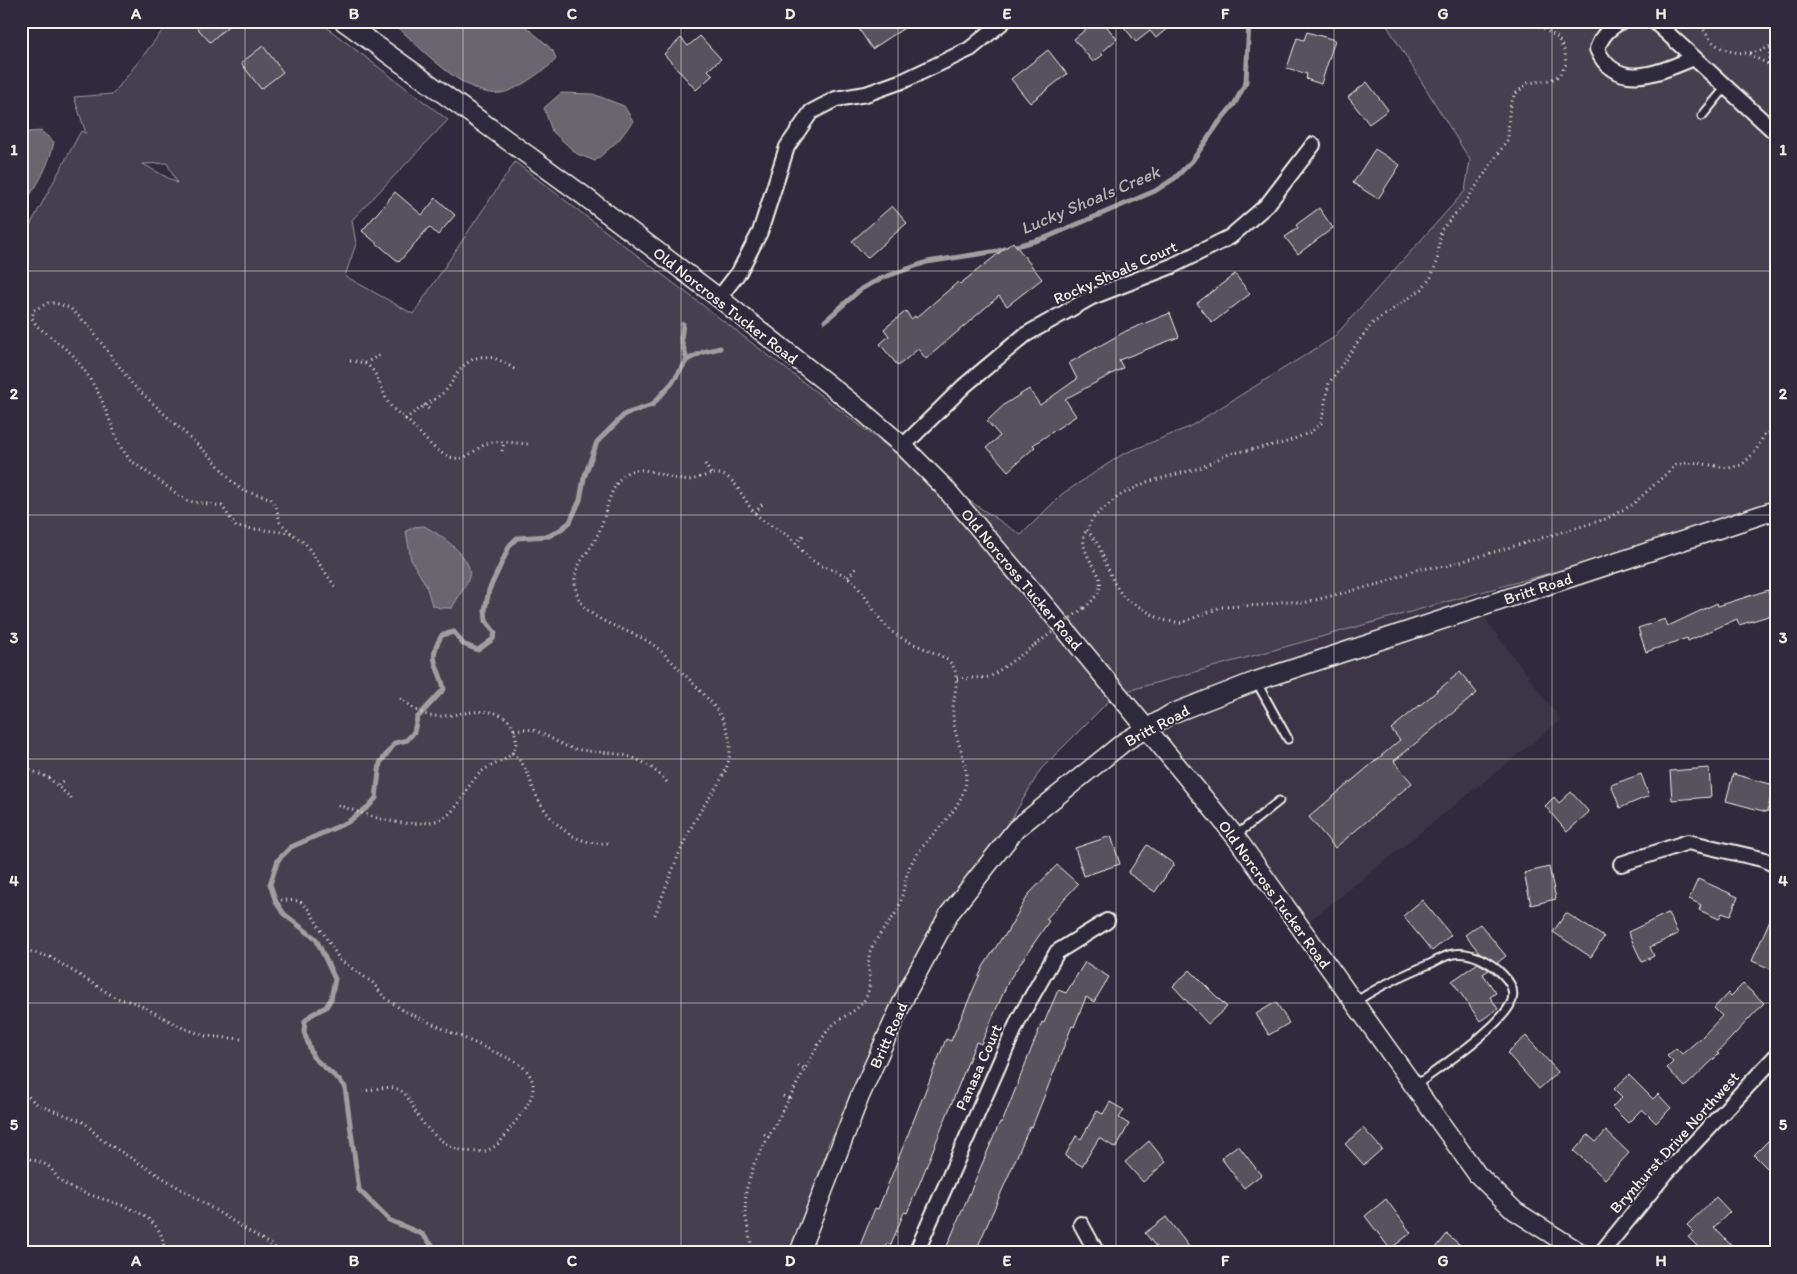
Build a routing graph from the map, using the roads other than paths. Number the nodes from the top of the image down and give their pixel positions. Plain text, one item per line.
1 (343, 21) edge
2 (1004, 21) edge
3 (1622, 21) edge
4 (1654, 21) edge
5 (1694, 58) junction
6 (1726, 87) junction
7 (1702, 116) dead end
8 (1776, 133) edge
9 (1313, 145) dead end
10 (719, 298) junction
11 (903, 446) junction
12 (1776, 510) edge
13 (1256, 680) junction
14 (1145, 728) junction
15 (1288, 738) dead end
16 (1279, 801) dead end
17 (1235, 836) junction
18 (1621, 864) dead end
19 (1776, 865) edge
20 (1107, 921) dead end
21 (1354, 1003) junction
22 (1775, 1058) edge
23 (1414, 1087) junction
24 (1080, 1224) dead end
25 (799, 1253) edge
26 (916, 1253) edge
27 (1097, 1253) edge
28 (1582, 1253) edge
29 (1601, 1253) edge

1 - 10 street, Old Norcross Tucker Road
2 - 10 street
3 - 5 street
4 - 5 street
5 - 6 street
6 - 7 lane
6 - 8 street
9 - 11 street, Rocky Shoals Court
10 - 11 street, Old Norcross Tucker Road
11 - 14 street, Old Norcross Tucker Road
12 - 13 street, Britt Road
13 - 14 street, Britt Road
13 - 15 lane
14 - 17 street, Old Norcross Tucker Road
14 - 25 street, Britt Road
16 - 17 lane
17 - 21 street, Old Norcross Tucker Road
18 - 19 street
20 - 26 street, Panasa Court
21 - 23 street, Old Norcross Tucker Road
21 - 23 lane
22 - 29 street, Brynhurst Drive Northwest
23 - 28 street, Old Norcross Tucker Road
24 - 27 street

